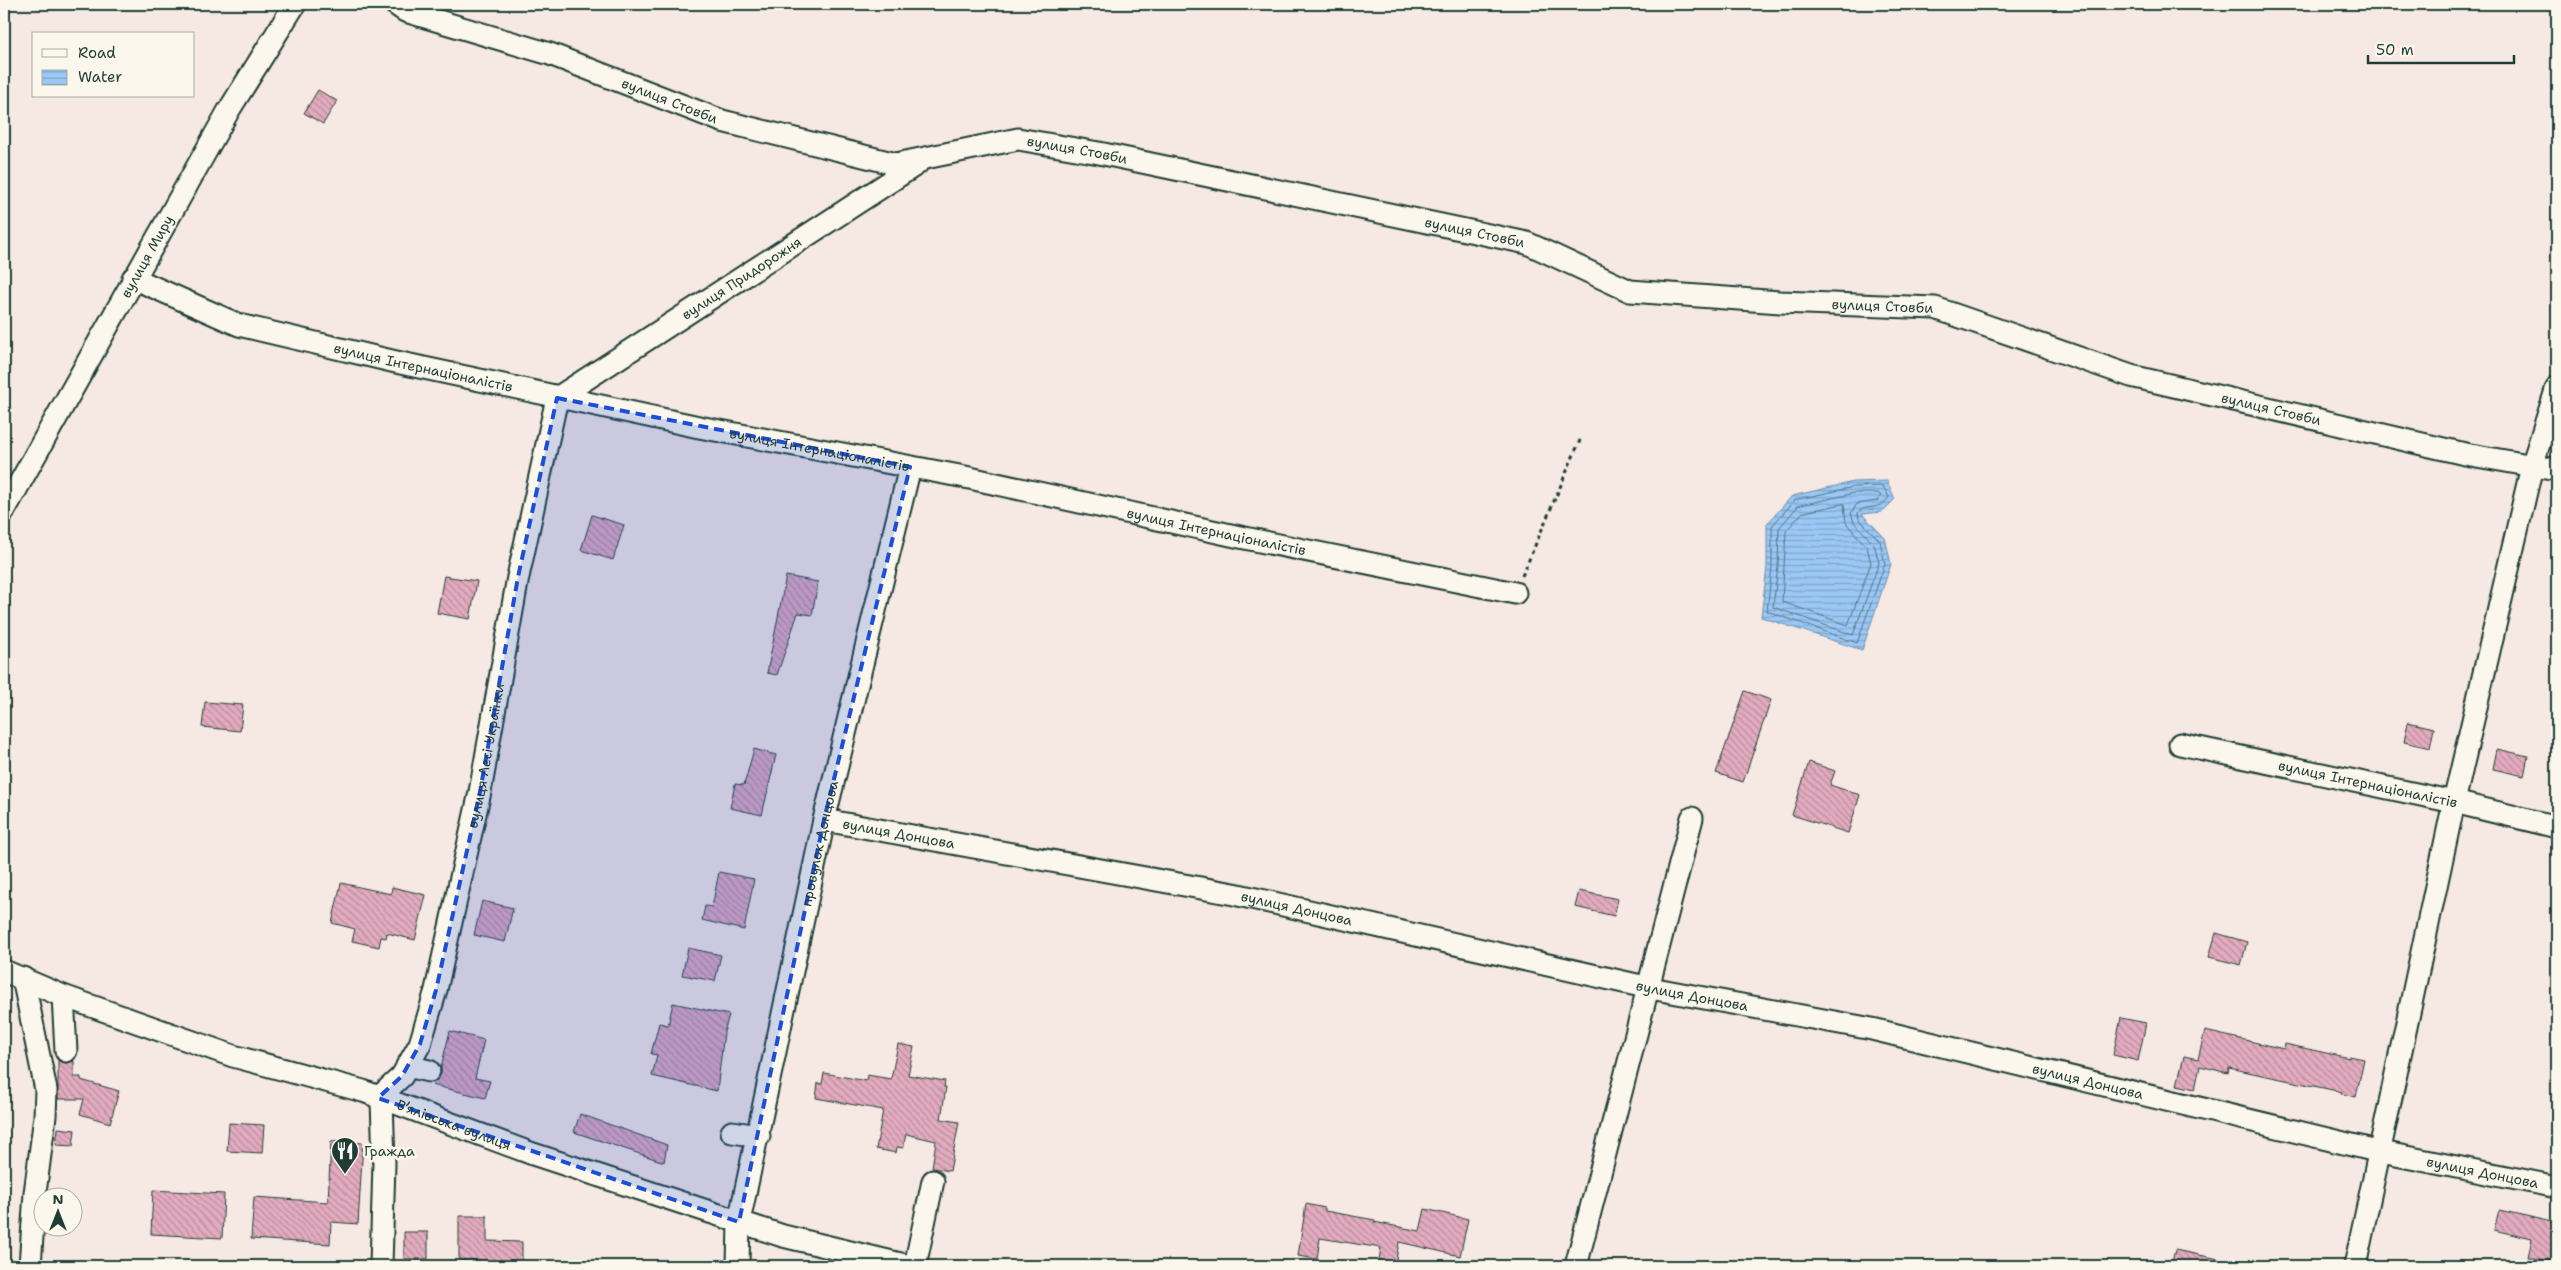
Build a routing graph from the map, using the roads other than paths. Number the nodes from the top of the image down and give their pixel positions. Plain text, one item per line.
1 (295, 4) edge
2 (395, 4) edge
3 (926, 158) junction
4 (133, 278) junction
5 (2557, 387) edge
6 (557, 398) junction
7 (910, 466) junction
8 (2532, 466) junction
9 (2557, 470) edge
10 (4, 511) edge
11 (1515, 593) road end
12 (2180, 744) dead end
13 (2454, 802) junction
14 (1692, 818) dead end
15 (824, 820) junction
16 (2557, 827) edge
17 (13, 974) edge
18 (1650, 988) junction
19 (63, 996) junction
20 (66, 1050) dead end
21 (407, 1066) junction
22 (429, 1071) dead end
23 (380, 1099) junction
24 (732, 1132) dead end
25 (759, 1136) junction
26 (2381, 1152) junction
27 (933, 1181) dead end
28 (2557, 1187) edge
29 (740, 1222) junction
30 (30, 1266) edge
31 (381, 1266) edge
32 (738, 1266) edge
33 (909, 1266) edge
34 (915, 1266) edge
35 (1576, 1266) edge
36 (2355, 1266) edge

1 - 4 street, вулиця Миру
2 - 3 street, вулиця Стовби
3 - 6 street, вулиця Придорожня
3 - 8 street, вулиця Стовби
4 - 6 street, вулиця Інтернаціоналістів
4 - 10 street, вулиця Миру
5 - 8 street
6 - 7 street, вулиця Інтернаціоналістів
6 - 21 street, вулиця Лесі Українки
7 - 11 street, вулиця Інтернаціоналістів
7 - 15 street, провулок Донцова
8 - 9 street, вулиця Стовби
8 - 13 street
12 - 13 street, вулиця Інтернаціоналістів
13 - 16 street, вулиця Інтернаціоналістів
13 - 26 street
14 - 18 street
15 - 18 street, вулиця Донцова
15 - 25 street, провулок Донцова
17 - 19 street, В’ялівська вулиця
17 - 30 street
18 - 26 street, вулиця Донцова
18 - 35 street
19 - 20 street
19 - 23 street, В’ялівська вулиця
21 - 22 street
21 - 23 street, вулиця Лесі Українки
23 - 29 street, В’ялівська вулиця
23 - 31 street
24 - 25 street
25 - 29 street, провулок Донцова
26 - 28 street, вулиця Донцова
26 - 36 street
27 - 34 street
29 - 32 street, провулок Донцова
29 - 33 street, В’ялівська вулиця

